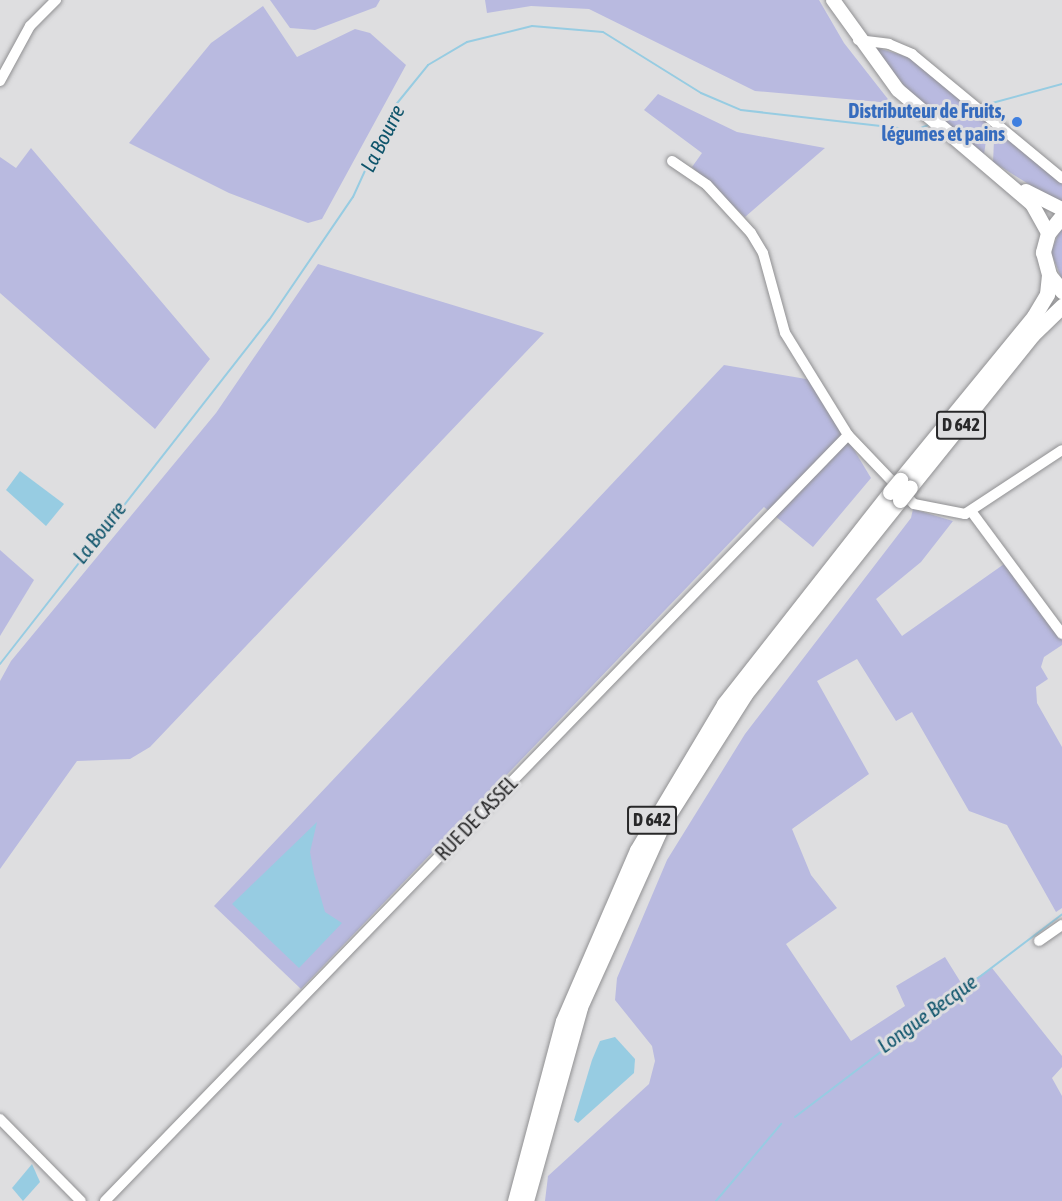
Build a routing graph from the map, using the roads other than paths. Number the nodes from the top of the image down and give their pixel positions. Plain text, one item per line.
1 (56, 0) edge
2 (833, 0) edge
3 (858, 40) junction
4 (0, 81) edge
5 (672, 161) dead end
6 (997, 174) junction
7 (1062, 178) edge
8 (1062, 209) edge
9 (1062, 216) edge
10 (1048, 233) junction
11 (1049, 275) junction
12 (1062, 291) edge
13 (1062, 306) edge
14 (848, 435) junction
15 (1062, 450) edge
16 (905, 483) junction
17 (895, 496) junction
18 (971, 511) junction
19 (1062, 634) edge
20 (1062, 925) edge
21 (1039, 941) dead end
22 (0, 1119) edge
23 (81, 1201) edge
24 (105, 1201) edge
25 (515, 1201) edge
26 (526, 1201) edge

1 - 4 street
2 - 3 main road
3 - 6 main road
3 - 7 street
5 - 14 street
6 - 8 main road
6 - 10 main road
9 - 10 highway
10 - 11 highway
11 - 12 highway
11 - 16 highway, D 642
13 - 16 highway, D 642
14 - 18 street
14 - 24 street, RUE DE CASSEL
15 - 18 street
16 - 17 highway, D 642, bridge
17 - 25 highway, D 642
17 - 26 highway, D 642
18 - 19 street
20 - 21 street
22 - 23 street

